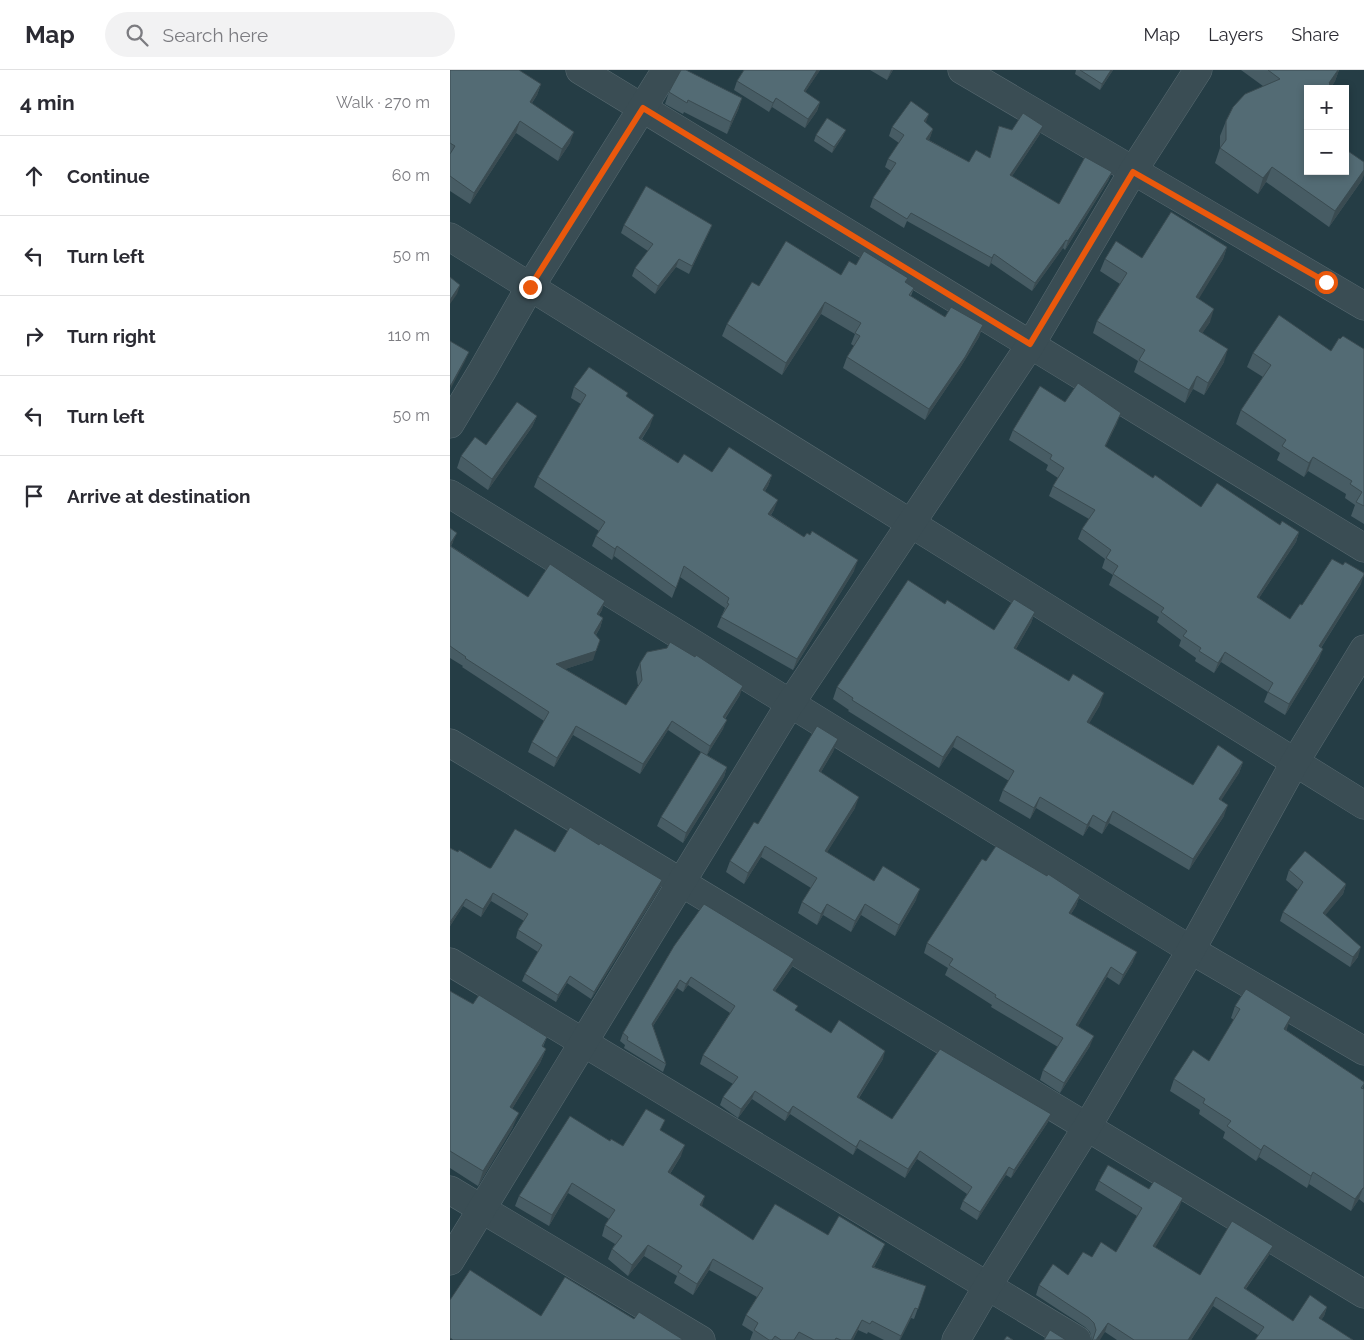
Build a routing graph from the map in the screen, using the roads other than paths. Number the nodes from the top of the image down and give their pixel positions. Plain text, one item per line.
1 (580, 70) edge
2 (666, 70) edge
3 (962, 70) edge
4 (1198, 70) edge
5 (643, 108) junction
6 (1133, 172) junction
7 (450, 237) edge
8 (530, 287) junction
9 (1364, 306) edge
10 (1030, 344) junction
11 (450, 424) edge
12 (450, 494) edge
13 (912, 524) junction
14 (1364, 548) edge
15 (1364, 650) edge
16 (790, 704) junction
17 (450, 743) edge
18 (1295, 762) junction
19 (1364, 805) edge
20 (681, 883) junction
21 (1191, 950) junction
22 (450, 962) edge
23 (584, 1042) junction
24 (1364, 1051) edge
25 (1087, 1127) junction
26 (450, 1190) edge
27 (483, 1209) junction
28 (450, 1261) edge
29 (987, 1287) junction
30 (1364, 1294) edge
31 (700, 1340) edge
32 (956, 1340) edge
33 (1077, 1340) edge

1 - 5 street
2 - 5 street
3 - 6 street
4 - 6 street
5 - 8 street
5 - 10 street
6 - 9 street
6 - 10 street
7 - 8 street
8 - 11 street
8 - 13 street
10 - 13 street
10 - 14 street
12 - 16 street
13 - 16 street
13 - 18 street
15 - 18 street
16 - 20 street
16 - 21 street
17 - 20 street
18 - 19 street
18 - 21 street
20 - 23 street
20 - 25 street
21 - 24 street
21 - 25 street
22 - 23 street
23 - 27 street
23 - 29 street
25 - 29 street
25 - 30 street
26 - 27 street
27 - 28 street
27 - 31 street
29 - 32 street
29 - 33 street

